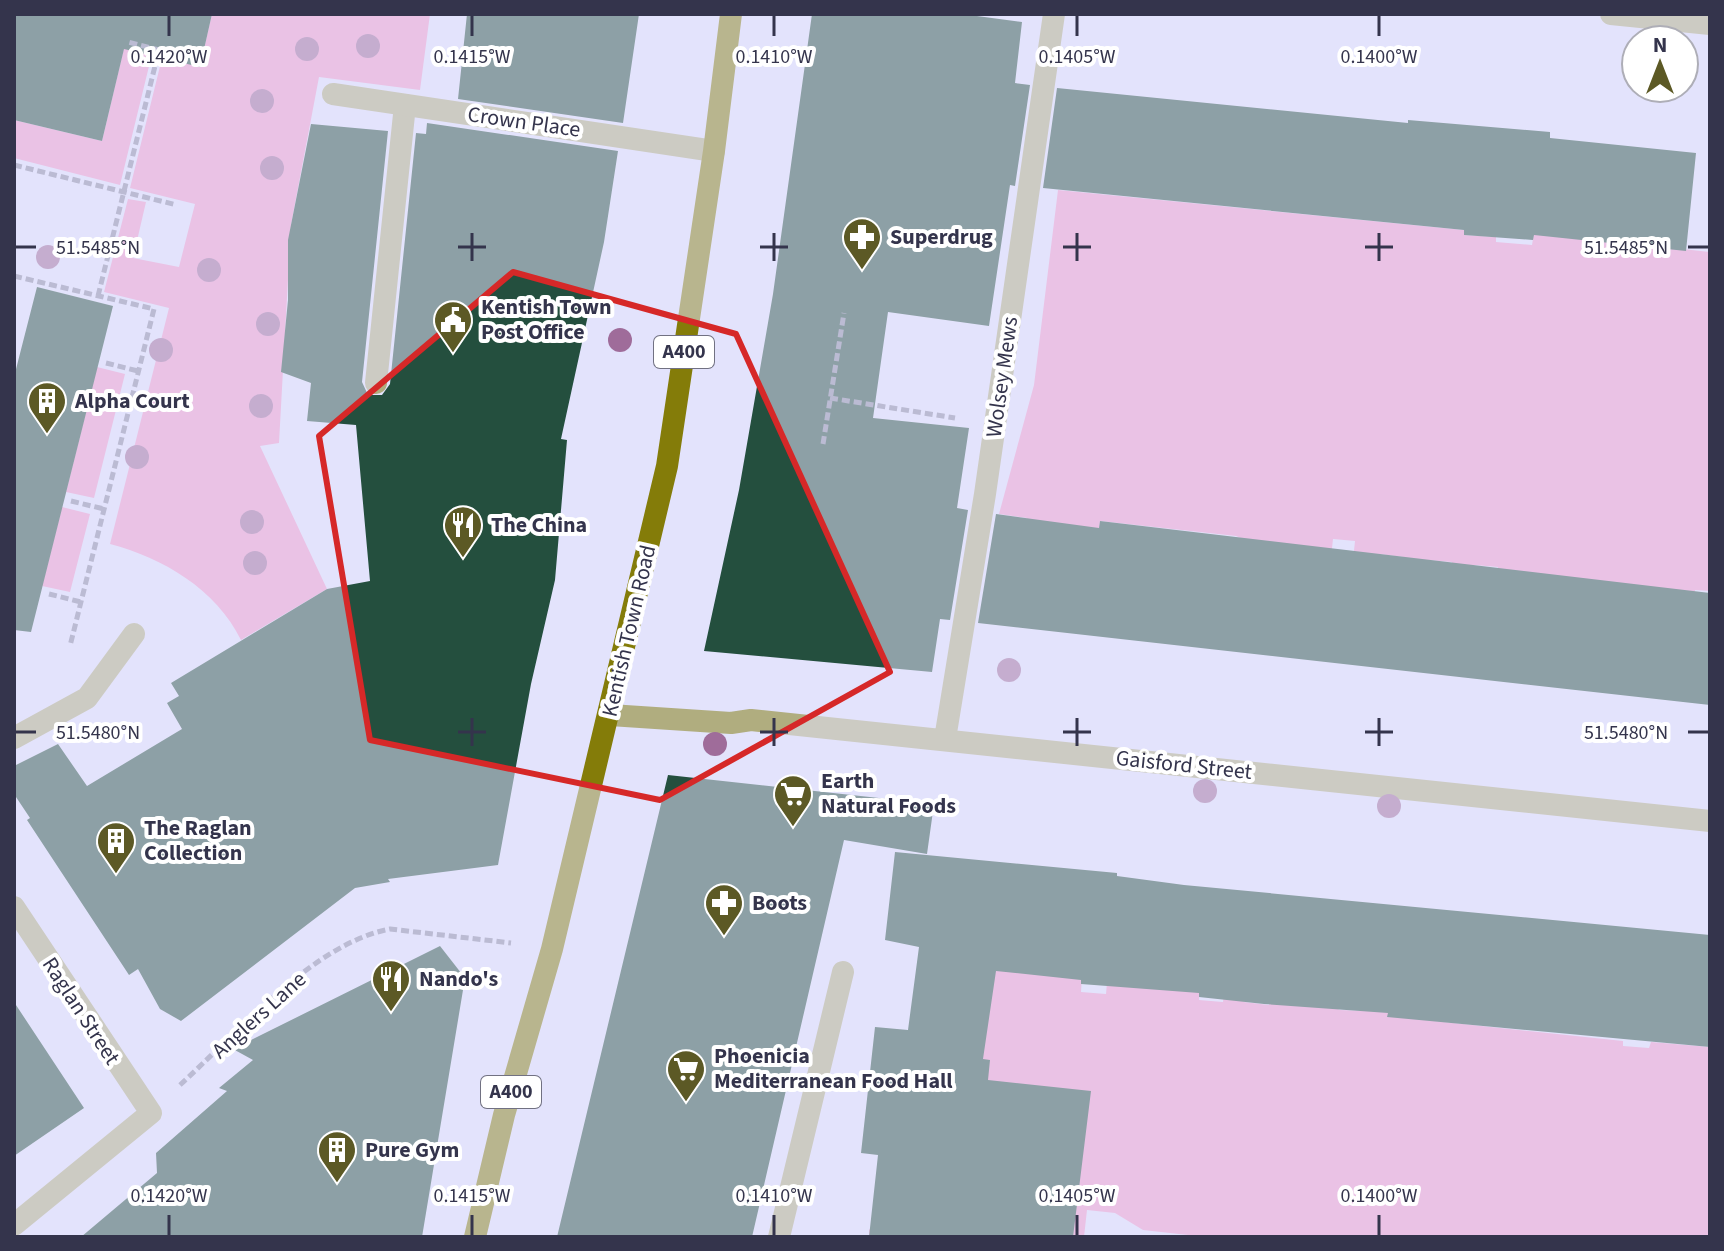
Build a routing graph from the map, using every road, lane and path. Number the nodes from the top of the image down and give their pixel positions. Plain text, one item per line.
1 (731, 14) edge
2 (1054, 14) edge
3 (1611, 14) edge
4 (1710, 24) edge
5 (128, 42) dead end
6 (333, 94) dead end
7 (405, 105) junction
8 (714, 151) junction
9 (14, 165) edge
10 (123, 193) junction
11 (177, 205) dead end
12 (14, 276) edge
13 (98, 296) junction
14 (844, 313) dead end
15 (106, 363) dead end
16 (138, 371) junction
17 (376, 383) dead end
18 (830, 398) junction
19 (936, 415) dead end
20 (823, 444) dead end
21 (71, 501) dead end
22 (104, 509) junction
23 (49, 594) dead end
24 (81, 602) junction
25 (134, 634) dead end
26 (73, 706) junction
27 (610, 715) junction
28 (14, 738) edge
29 (945, 739) junction
30 (1710, 821) edge
31 (14, 907) edge
32 (552, 949) junction
33 (843, 972) dead end
34 (151, 1113) junction
35 (14, 1225) edge
36 (475, 1237) edge
37 (779, 1237) edge

1 - 8 main road, Kentish Town Road / A400
2 - 29 street, Wolsey Mews
3 - 4 street
5 - 10 path
6 - 7 street, Crown Place
7 - 8 street, Crown Place
7 - 17 street
8 - 27 main road, Kentish Town Road / A400
9 - 10 path
10 - 11 path
10 - 13 path
12 - 13 path
13 - 16 path
14 - 18 path
15 - 16 path
16 - 22 path
18 - 19 path
18 - 20 path
21 - 22 path
22 - 24 path
23 - 24 path
24 - 26 path
25 - 26 street
26 - 28 street
27 - 29 street, Gaisford Street
27 - 32 main road, Kentish Town Road / A400
29 - 30 street, Gaisford Street
31 - 34 street, Raglan Street
32 - 34 path, Anglers Lane
32 - 36 main road, Kentish Town Road / A400
33 - 37 street
34 - 35 street

